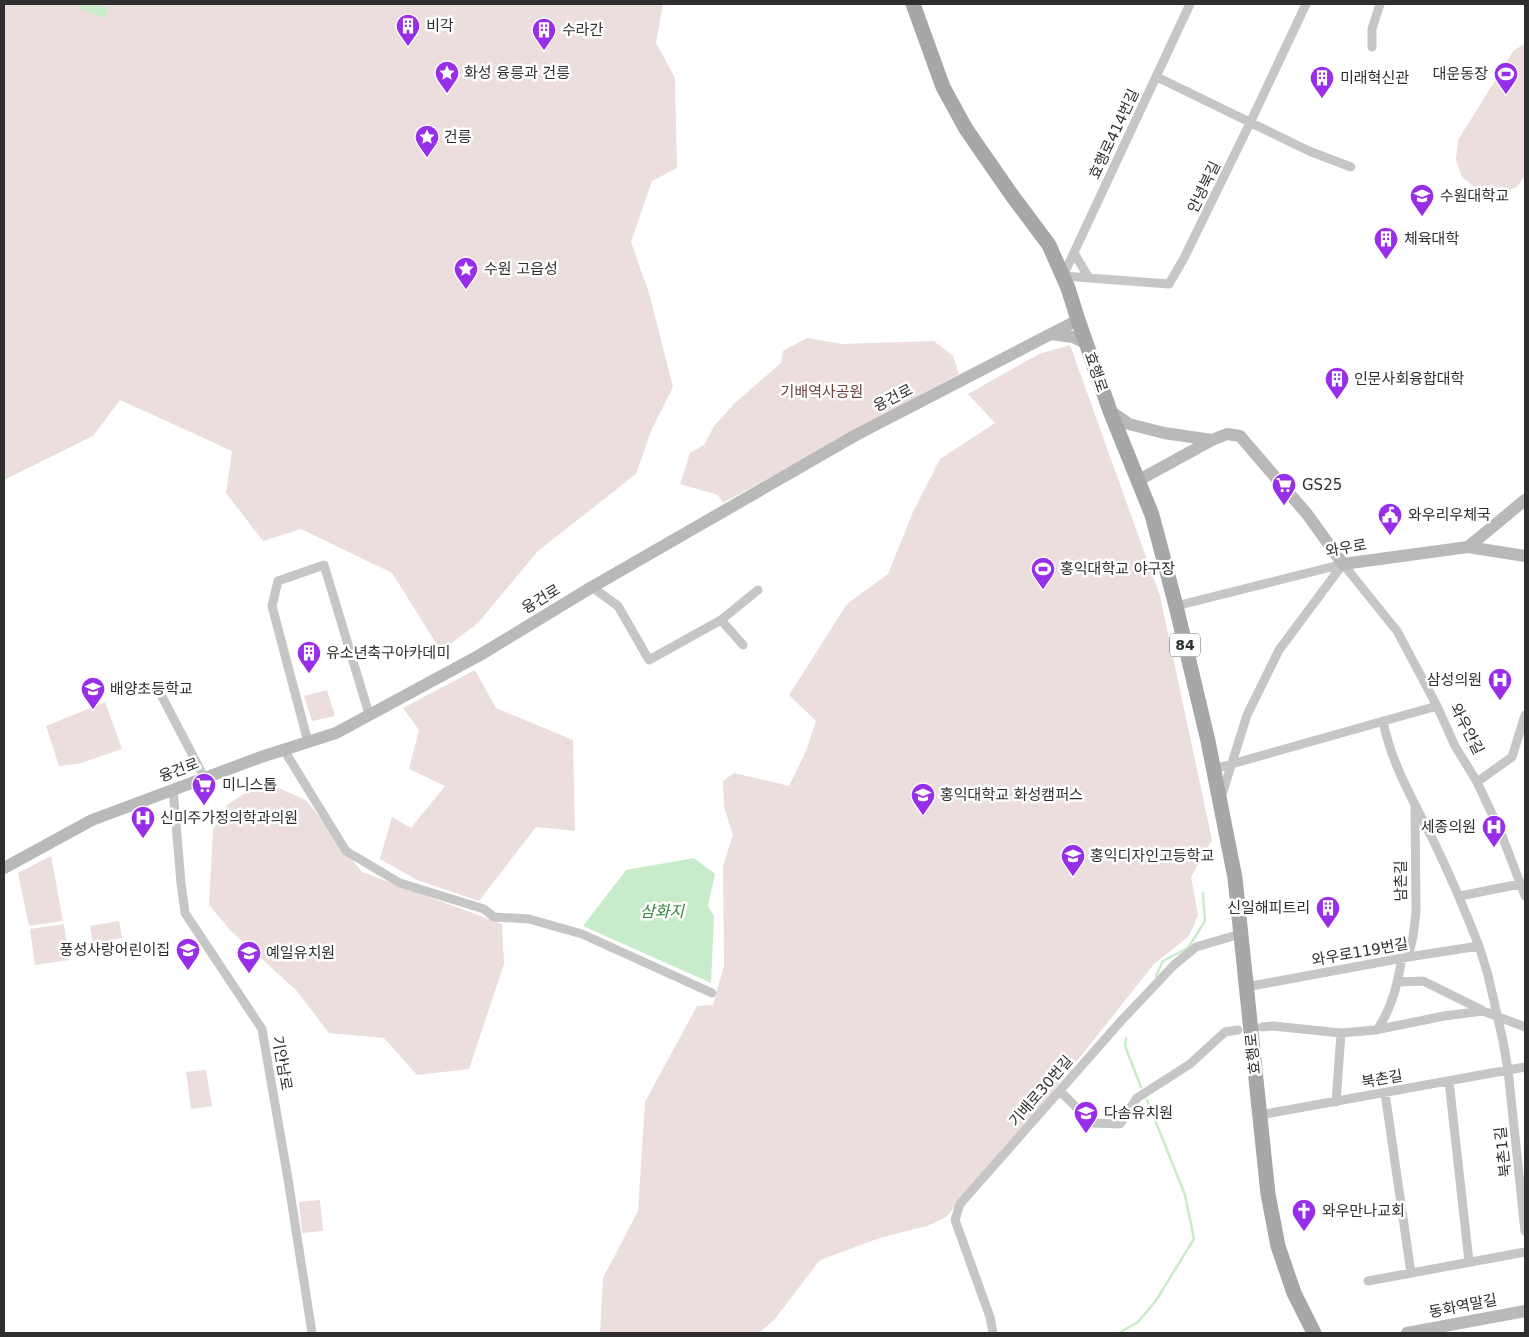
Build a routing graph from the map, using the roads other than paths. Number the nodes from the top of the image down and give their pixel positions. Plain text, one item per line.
1 (913, 4) edge
2 (1190, 4) edge
3 (1306, 4) edge
4 (1380, 4) edge
5 (1372, 47) dead end
6 (1157, 77) junction
7 (1250, 123) junction
8 (1351, 167) dead end
9 (1074, 253) junction
10 (1063, 276) junction
11 (1089, 278) junction
12 (1078, 320) junction
13 (1051, 334) junction
14 (1086, 343) junction
15 (1110, 411) junction
16 (1212, 440) junction
17 (1139, 480) junction
18 (1525, 500) edge
19 (1468, 547) junction
20 (1525, 556) edge
21 (1343, 564) junction
22 (592, 587) junction
23 (758, 590) dead end
24 (1176, 606) junction
25 (721, 620) junction
26 (743, 645) dead end
27 (158, 689) dead end
28 (1437, 706) junction
29 (369, 714) junction
30 (1525, 715) edge
31 (1383, 721) junction
32 (308, 742) junction
33 (284, 750) junction
34 (1232, 764) junction
35 (1214, 769) junction
36 (204, 777) junction
37 (1477, 782) junction
38 (173, 789) junction
39 (1220, 803) junction
40 (1415, 805) junction
41 (4, 868) edge
42 (1523, 883) edge
43 (1460, 896) junction
44 (1525, 896) edge
45 (1240, 934) junction
46 (1479, 946) junction
47 (1405, 957) junction
48 (1398, 982) junction
49 (1246, 987) junction
50 (712, 993) dead end
51 (1482, 1010) junction
52 (1498, 1016) junction
53 (1262, 1027) dead end
54 (1525, 1027) edge
55 (1238, 1030) dead end
56 (1377, 1030) junction
57 (1341, 1033) junction
58 (1525, 1068) edge
59 (1508, 1070) junction
60 (1449, 1081) junction
61 (1060, 1091) junction
62 (1385, 1093) junction
63 (1336, 1102) junction
64 (1260, 1115) junction
65 (1525, 1231) edge
66 (1525, 1252) edge
67 (1469, 1262) junction
68 (1411, 1273) junction
69 (1368, 1281) dead end
70 (1525, 1311) edge
71 (312, 1333) edge
72 (993, 1333) edge
73 (1314, 1333) edge
74 (1408, 1333) edge

1 - 10 main road, 효행로 / 84
2 - 6 street, 효행로414번길
3 - 7 street, 안녕북길
4 - 5 street
6 - 7 street
6 - 9 street, 효행로414번길
7 - 8 street
7 - 11 street, 안녕북길
9 - 10 street, 효행로414번길
9 - 11 street
10 - 11 street, 안녕북길
10 - 12 main road, 효행로 / 84
12 - 13 street, 융건로
12 - 14 main road, 효행로 / 84
13 - 14 street
13 - 22 street, 융건로
14 - 15 main road, 효행로 / 84
15 - 16 street
15 - 17 main road, 효행로 / 84
16 - 17 street, 와우안길
16 - 21 street, 와우안길
17 - 24 main road, 효행로 / 84
18 - 19 street
19 - 20 street, 와우로
19 - 21 street, 와우로
21 - 24 street, 와우로
21 - 28 street, 와우안길
21 - 34 street
22 - 25 street
22 - 29 street, 융건로
23 - 25 street
24 - 35 main road, 효행로 / 84
25 - 26 street
27 - 36 street
28 - 31 street
28 - 37 street, 와우안길
29 - 32 street, 융건로
29 - 32 street
30 - 37 street
31 - 34 street
31 - 40 street
32 - 33 street, 융건로
33 - 36 street, 융건로
33 - 50 street
34 - 35 street
34 - 39 street
35 - 39 main road, 효행로 / 84
36 - 38 street, 융건로
37 - 42 street, 와우안길
38 - 41 street, 융건로
38 - 71 street, 기안남로
39 - 45 main road, 효행로 / 84
40 - 43 street
40 - 47 street, 남촌길
42 - 43 street
42 - 44 street, 와우안길
43 - 46 street
45 - 49 main road, 효행로 / 84
45 - 61 street, 기배로30번길
46 - 47 street, 와우로119번길
46 - 52 street
47 - 48 street, 남촌길
47 - 49 street, 와우로119번길
48 - 51 street
48 - 56 street, 남촌길
49 - 64 main road, 효행로 / 84
51 - 52 street
51 - 56 street
52 - 54 street
52 - 59 street
53 - 57 street
55 - 61 street
56 - 57 street
57 - 63 street
58 - 59 street, 북촌길
59 - 60 street, 북촌길
59 - 65 street, 북촌1길
60 - 62 street, 북촌길
60 - 67 street
61 - 72 street, 기배로30번길
62 - 63 street, 북촌길
62 - 68 street
63 - 64 street, 북촌길
64 - 73 main road, 효행로 / 84
66 - 67 street
67 - 68 street
68 - 69 street
70 - 74 street, 동화역말길

